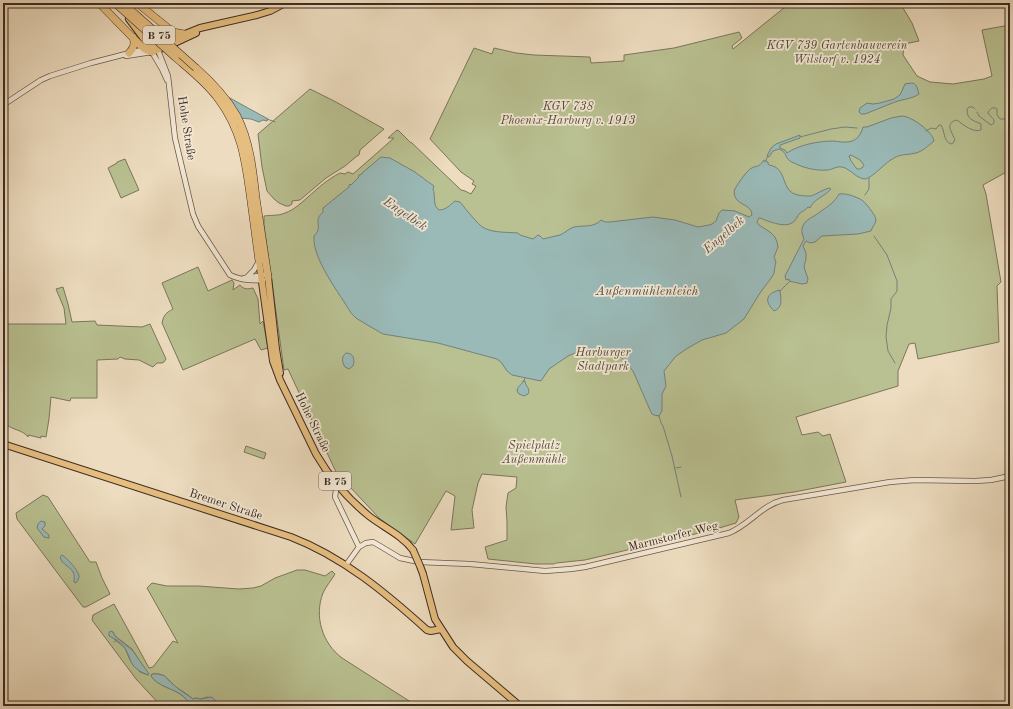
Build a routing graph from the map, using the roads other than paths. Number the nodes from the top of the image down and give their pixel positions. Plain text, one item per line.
1 (99, 3) edge
2 (117, 3) edge
3 (123, 3) edge
4 (137, 3) edge
5 (285, 3) edge
6 (217, 25) junction
7 (184, 34) junction
8 (133, 37) junction
9 (152, 49) junction
10 (129, 53) junction
11 (111, 58) junction
12 (3, 105) edge
13 (242, 138) junction
14 (256, 220) junction
15 (259, 261) junction
16 (247, 277) junction
17 (263, 277) junction
18 (239, 278) junction
19 (3, 444) edge
20 (1010, 476) edge
21 (338, 485) junction
22 (359, 547) junction
23 (346, 565) junction
24 (440, 626) junction
25 (520, 706) edge

1 - 8 highway, B 75
2 - 9 main road
2 - 13 highway, B 75, bridge
3 - 13 highway, B 75, bridge
4 - 7 highway, B 75
5 - 6 main road
6 - 7 main road
6 - 9 main road
7 - 9 main road
8 - 9 highway, B 75
8 - 10 highway, B 75
9 - 10 street
9 - 11 street
9 - 18 street, Hohe Straße
10 - 11 street
11 - 12 street
13 - 14 highway, B 75
14 - 15 highway, B 75
14 - 17 highway, B 75
15 - 16 street
15 - 17 main road, B 75
16 - 17 street
16 - 18 street
17 - 18 street
17 - 21 main road, Hohe Straße / B 75
19 - 23 main road, Bremer Straße
20 - 22 street, Marmstorfer Weg
21 - 22 street
21 - 24 main road, Hohe Straße / B 75, bridge
22 - 23 street
23 - 24 main road, Bremer Straße
24 - 25 main road, B 75

